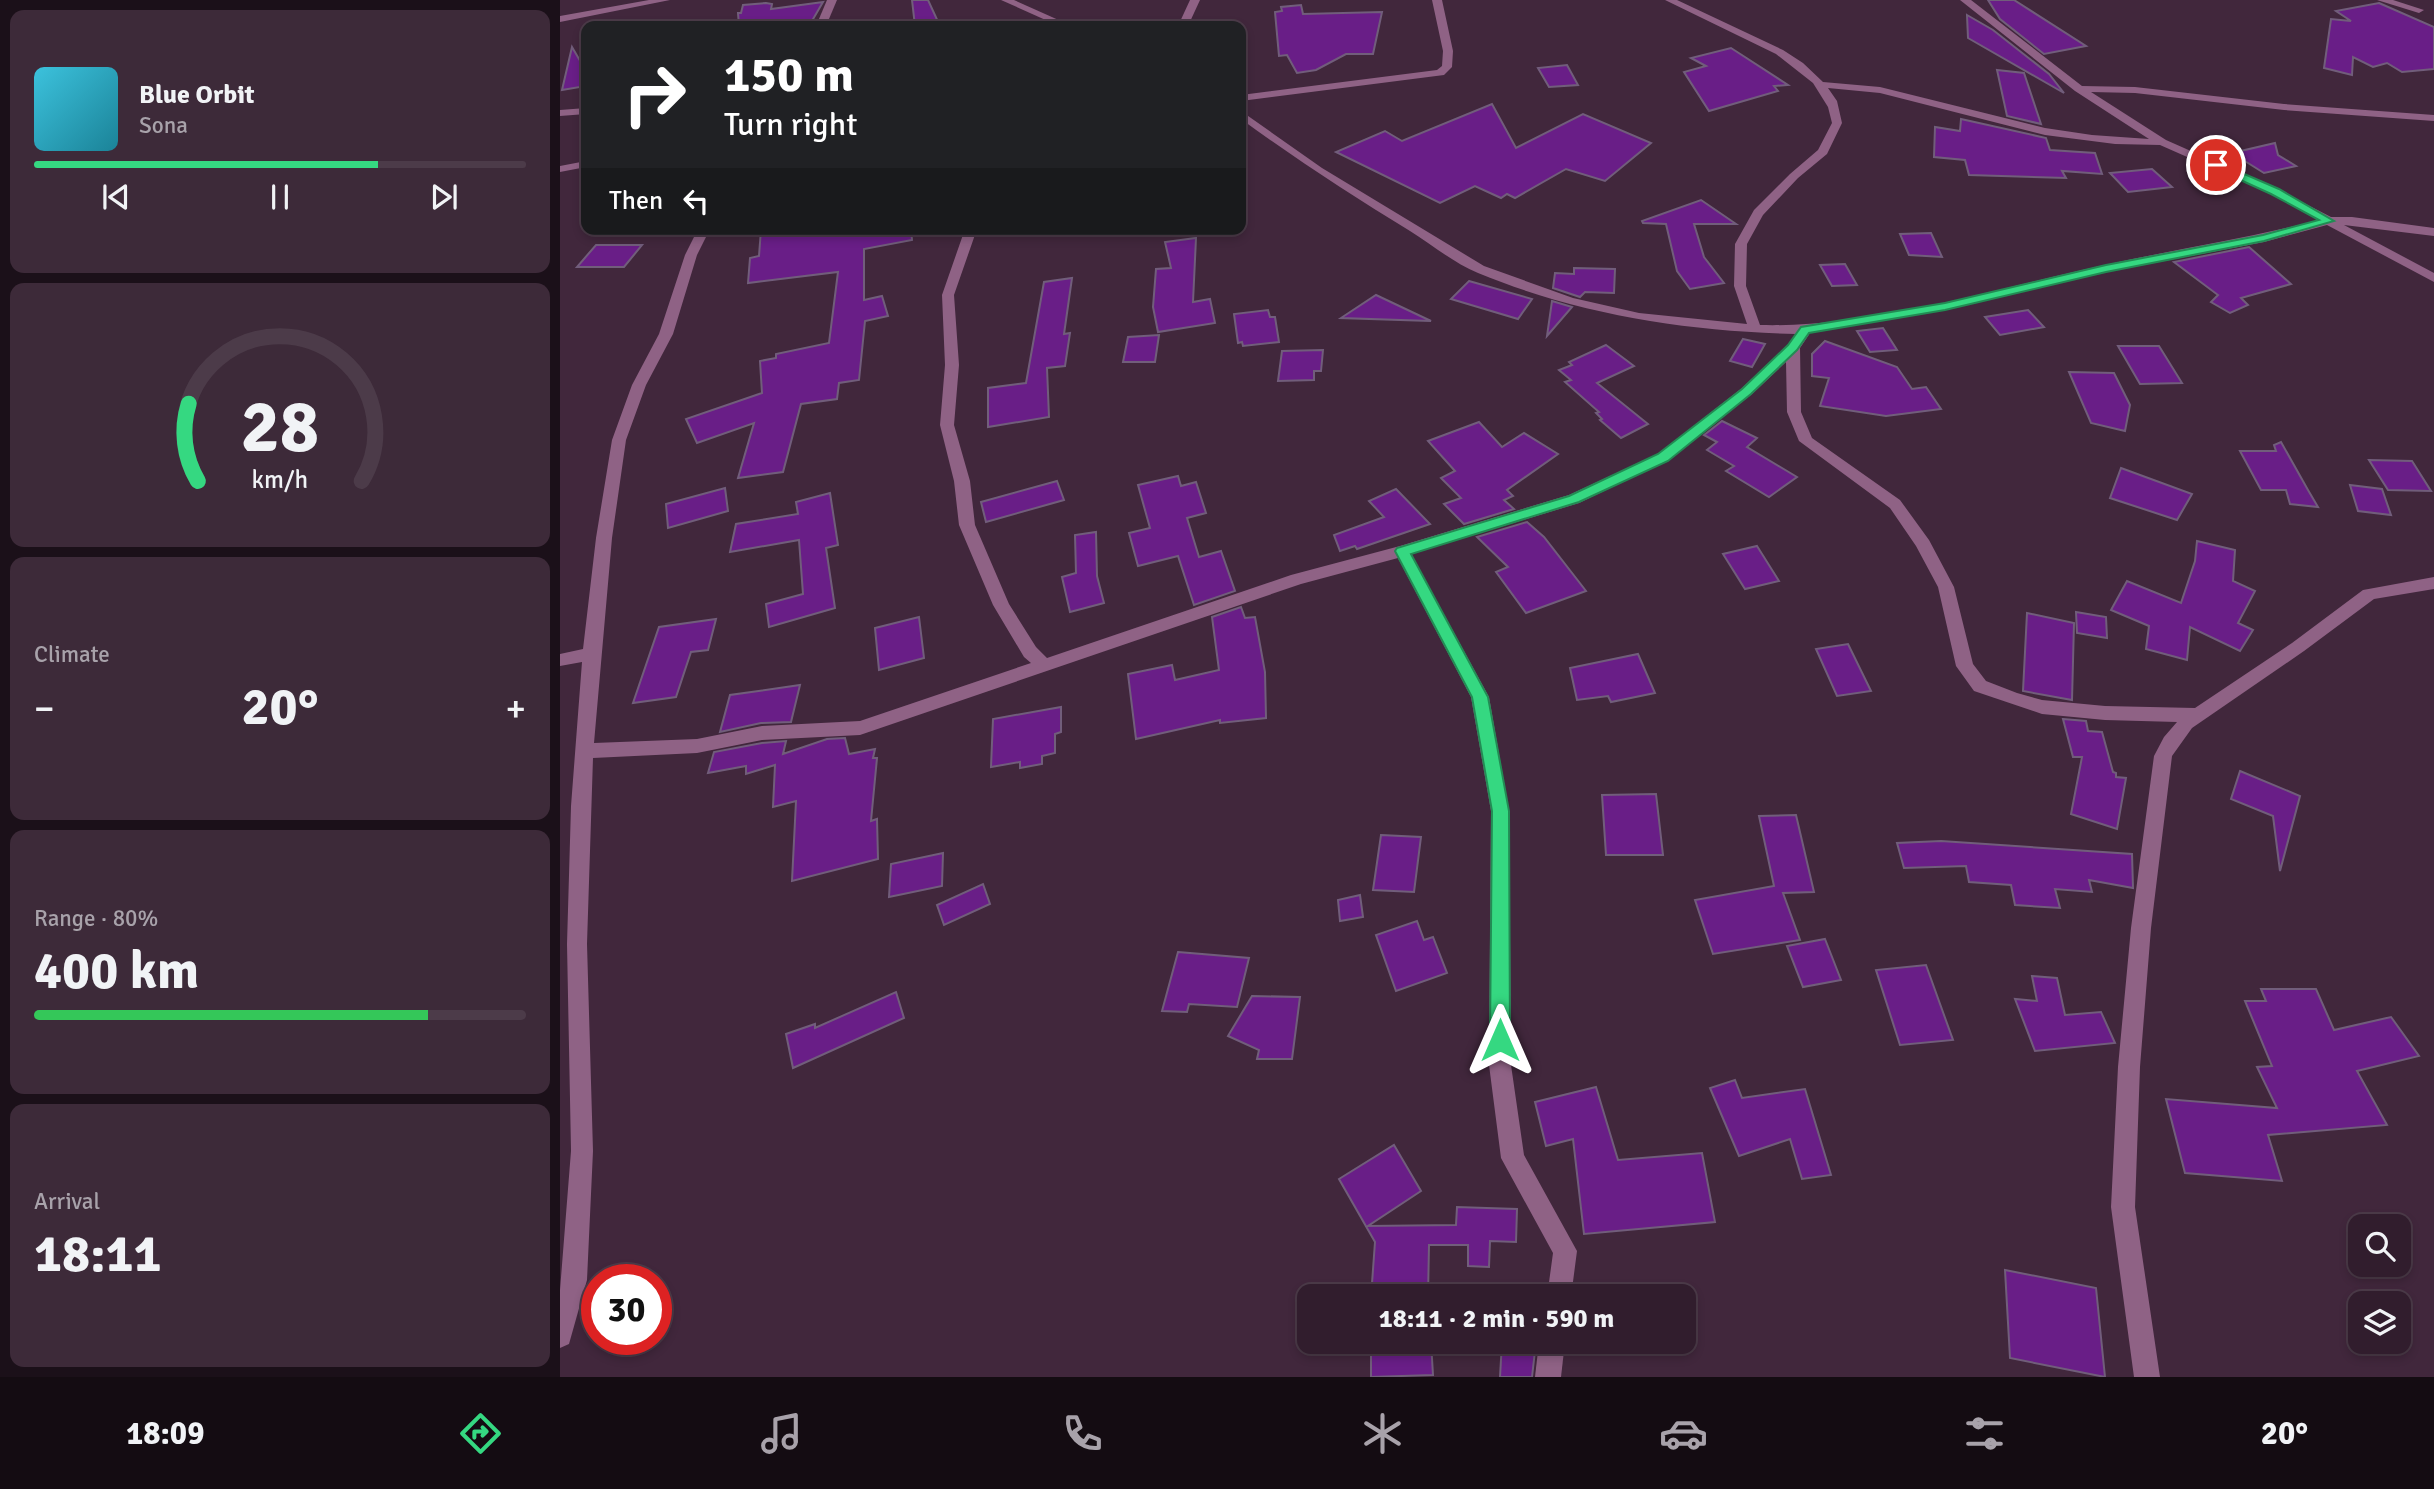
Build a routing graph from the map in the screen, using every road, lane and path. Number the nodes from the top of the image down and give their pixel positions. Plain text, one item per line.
1 (665, 0) edge
2 (832, 0) edge
3 (1006, 0) edge
4 (1195, 0) edge
5 (1437, 0) edge
6 (1670, 0) edge
7 (1965, 0) edge
8 (2382, 0) edge
9 (2419, 10) dead end
10 (560, 19) edge
11 (823, 21) edge
12 (1055, 21) edge
13 (1185, 21) edge
14 (1818, 85) junction
15 (2079, 89) junction
16 (1246, 97) edge
17 (581, 111) edge
18 (560, 113) edge
19 (1246, 118) edge
20 (2434, 118) edge
21 (2162, 142) junction
22 (581, 165) edge
23 (560, 169) edge
24 (2328, 221) junction
25 (2434, 232) edge
26 (701, 235) edge
27 (969, 235) edge
28 (2434, 278) edge
29 (1755, 329) junction
30 (1805, 330) junction
31 (1793, 348) junction
32 (1402, 551) junction
33 (2434, 583) edge
34 (591, 654) junction
35 (560, 660) edge
36 (1043, 664) junction
37 (2197, 715) junction
38 (584, 751) junction
39 (1561, 1284) edge
40 (560, 1335) edge
41 (1551, 1354) edge
42 (1548, 1377) edge
43 (2147, 1377) edge

1 - 10 street
2 - 11 street
3 - 12 street
4 - 13 street
5 - 16 street
6 - 14 street
7 - 15 street
8 - 9 street
14 - 21 street
14 - 29 street
15 - 20 street
15 - 21 street
17 - 18 street
19 - 29 street
21 - 24 street
22 - 23 street
24 - 25 street
24 - 28 street
24 - 30 street
26 - 34 street
27 - 36 street
29 - 30 street
30 - 31 street
31 - 32 street
31 - 37 street
32 - 36 street
32 - 39 street
33 - 37 street
34 - 35 street
34 - 38 street
36 - 38 street
37 - 43 street
38 - 40 street
41 - 42 street

